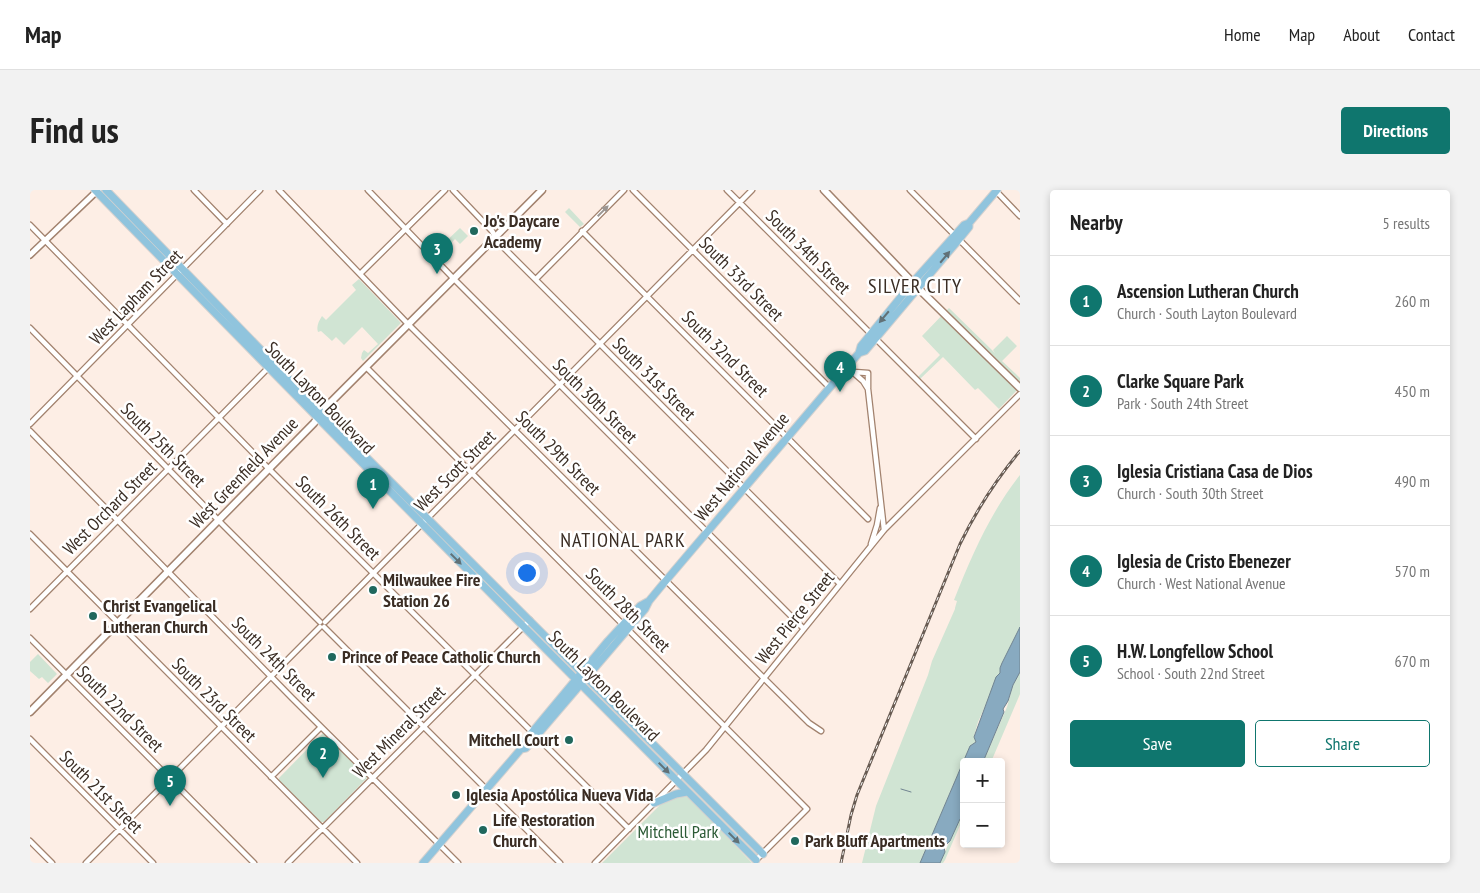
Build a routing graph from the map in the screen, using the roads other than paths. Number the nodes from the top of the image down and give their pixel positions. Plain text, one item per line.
1 (97, 190) edge
2 (106, 190) edge
3 (194, 190) edge
4 (260, 190) edge
5 (279, 190) edge
6 (368, 190) edge
7 (445, 190) edge
8 (453, 190) edge
9 (542, 190) edge
10 (624, 190) edge
11 (633, 190) edge
12 (727, 190) edge
13 (752, 190) edge
14 (824, 190) edge
15 (910, 190) edge
16 (996, 190) edge
17 (740, 202) junction
18 (1020, 216) edge
19 (227, 224) junction
20 (30, 225) edge
21 (406, 229) junction
22 (582, 231) junction
23 (495, 237) junction
24 (957, 237) junction
25 (45, 241) junction
26 (693, 250) junction
27 (30, 255) edge
28 (180, 272) junction
29 (360, 274) junction
30 (454, 279) junction
31 (536, 279) junction
32 (916, 285) junction
33 (647, 296) junction
34 (1020, 301) edge
35 (408, 324) junction
36 (128, 325) junction
37 (30, 328) edge
38 (873, 336) junction
39 (600, 344) junction
40 (271, 365) junction
41 (366, 367) junction
42 (847, 367) junction
43 (854, 372) junction
44 (77, 377) junction
45 (560, 385) junction
46 (830, 388) junction
47 (1020, 388) edge
48 (868, 389) junction
49 (1020, 394) edge
50 (320, 416) junction
51 (219, 418) junction
52 (30, 424) edge
53 (515, 429) junction
54 (30, 431) edge
55 (788, 437) junction
56 (976, 439) junction
57 (269, 469) junction
58 (168, 470) junction
59 (473, 473) junction
60 (744, 489) junction
61 (881, 501) junction
62 (428, 518) junction
63 (868, 519) dead end
64 (117, 520) junction
65 (219, 521) junction
66 (422, 524) junction
67 (884, 530) junction
68 (707, 532) junction
69 (30, 534) edge
70 (868, 549) junction
71 (67, 572) junction
72 (168, 572) junction
73 (373, 573) junction
74 (666, 580) junction
75 (840, 584) junction
76 (30, 608) edge
77 (530, 620) junction
78 (117, 623) junction
79 (322, 624) junction
80 (524, 626) junction
81 (626, 627) junction
82 (804, 629) junction
83 (30, 638) edge
84 (67, 675) junction
85 (475, 675) junction
86 (583, 675) junction
87 (271, 676) junction
88 (764, 678) junction
89 (578, 682) junction
90 (30, 712) edge
91 (611, 716) junction
92 (633, 725) junction
93 (221, 726) junction
94 (321, 726) junction
95 (725, 726) junction
96 (424, 727) junction
97 (821, 731) dead end
98 (534, 734) junction
99 (30, 739) edge
100 (684, 774) junction
101 (271, 777) junction
102 (170, 778) junction
103 (373, 778) junction
104 (676, 781) junction
105 (486, 789) junction
106 (687, 792) junction
107 (654, 803) junction
108 (323, 828) junction
109 (119, 829) junction
110 (629, 829) junction
111 (30, 841) edge
112 (439, 844) junction
113 (763, 854) junction
114 (756, 860) joint
115 (52, 863) edge
116 (86, 863) edge
117 (153, 863) edge
118 (254, 863) edge
119 (288, 863) edge
120 (357, 863) edge
121 (423, 863) edge
122 (458, 863) edge
123 (560, 863) edge
124 (595, 863) edge

1 - 25 street
1 - 28 main road, South Layton Boulevard
2 - 28 main road, South Layton Boulevard
3 - 19 street
4 - 19 street, West Lapham Street
5 - 29 street, South 29th Street
6 - 21 street, South 30th Street
7 - 21 street
8 - 23 street, South 31st Street
9 - 23 main road, West Greenfield Avenue
22 -> 10 street
11 - 26 street, South 33rd Street
12 - 17 street, South 34th Street
13 - 17 street, West Scott Street
14 - 32 main road
15 - 24 street
16 - 18 street
16 - 24 main road, West National Avenue
17 - 26 street, West Scott Street
17 - 38 street, South 34th Street
19 - 28 street, West Lapham Street
20 - 25 street, South 26th Street
21 - 29 street
21 - 30 street, South 30th Street
22 - 31 street
22 - 33 street, South 32nd Street
23 - 30 main road, West Greenfield Avenue
23 - 31 street, South 31st Street
24 - 32 main road, West National Avenue
24 - 34 street
25 - 27 street
25 - 36 street, South 26th Street
26 - 33 street, West Scott Street
26 - 46 street, South 33rd Street
28 - 36 street, West Lapham Street
28 - 40 main road, South Layton Boulevard
29 - 35 street, South 29th Street
30 - 35 main road, West Greenfield Avenue
30 - 45 street, South 30th Street
31 - 39 street, South 31st Street
32 - 38 main road, West National Avenue
32 - 47 main road
33 - 39 street, West Scott Street
33 - 55 street, South 32nd Street
35 - 41 main road, West Greenfield Avenue
35 - 53 street, South 29th Street
36 - 44 street, West Lapham Street
36 - 51 street, South 26th Street
37 - 44 street, South 25th Street
38 - 42 main road, West National Avenue
38 - 56 street, South 34th Street
39 - 45 street, West Scott Street
39 - 60 street, South 31st Street
40 - 50 main road, South Layton Boulevard
40 - 51 street, West Orchard Street
41 - 50 main road, West Greenfield Avenue
41 - 59 street, South 28th Street
42 - 43 street
42 - 46 main road, West National Avenue
43 - 48 street
43 - 48 street
44 - 52 street, West Lapham Street
44 - 58 street, South 25th Street
45 - 53 street, West Scott Street
45 - 68 street, South 30th Street
46 - 55 main road, West National Avenue
48 - 61 street
49 - 56 street, West Pierce Street
50 - 57 main road, West Greenfield Avenue
50 - 62 main road, South Layton Boulevard
50 - 66 main road, South Layton Boulevard
51 - 57 street, South 26th Street
51 - 58 street, West Orchard Street
53 - 59 street, West Scott Street
53 - 74 street, South 29th Street
54 - 64 street, South 24th Street
55 - 60 main road, West National Avenue
55 - 63 street, South 32nd Street
56 - 67 street, West Pierce Street
57 - 65 main road, West Greenfield Avenue
57 - 73 street, South 26th Street
58 - 64 street, West Orchard Street
58 - 65 street, South 25th Street
59 - 62 street, West Scott Street
59 - 81 street, South 28th Street
60 - 68 main road, West National Avenue
60 - 75 street, South 31st Street
61 - 67 street
61 - 70 street
62 - 66 street, West Scott Street
62 - 77 main road, South Layton Boulevard
64 - 71 street, West Orchard Street
64 - 72 street, South 24th Street
65 - 72 main road, West Greenfield Avenue
65 - 79 street, South 25th Street
66 - 73 street, West Scott Street
66 -> 80 main road, South Layton Boulevard
67 - 70 street, West Pierce Street
68 - 74 main road, West National Avenue
68 - 82 street, South 30th Street
69 - 71 street, South 23rd Street
70 - 75 street, West Pierce Street
71 - 76 street, West Orchard Street
71 - 78 street, South 23rd Street
72 - 78 main road, West Greenfield Avenue
72 - 87 street, South 24th Street
73 - 79 street, West Scott Street
73 - 85 street, South 26th Street
74 - 81 main road, West National Avenue
74 - 88 street, South 29th Street
75 - 82 street, West Pierce Street
77 - 80 street, West Mineral Street
77 - 86 main road, South Layton Boulevard
78 - 84 main road, West Greenfield Avenue
78 - 93 street, South 23rd Street
79 - 87 street, West Scott Street
79 - 96 street, South 25th Street
80 - 85 street, West Mineral Street
80 - 89 main road, South Layton Boulevard
81 - 86 main road, West National Avenue
81 - 95 street, South 28th Street
82 - 88 street, West Pierce Street
83 - 84 street, South 22nd Street
84 - 90 main road, West Greenfield Avenue
84 - 102 street, South 22nd Street
85 - 96 street, West Mineral Street
85 - 98 street, South 26th Street
86 - 89 main road, West National Avenue
86 - 92 main road, South Layton Boulevard
87 - 93 street, West Scott Street
87 - 94 street, South 24th Street
88 - 95 street, West Pierce Street
88 - 97 street, South 29th Street
89 - 91 main road, South Layton Boulevard
89 - 98 main road, West National Avenue
91 - 92 main road
91 -> 104 main road, South Layton Boulevard
92 - 100 main road, South Layton Boulevard
93 - 101 street, South 23rd Street
93 - 102 street, West Scott Street
94 - 101 street
94 - 103 street, South 24th Street
95 - 100 street, West Pierce Street
95 - 113 street, South 28th Street
96 - 103 street, West Mineral Street
96 - 105 street, South 25th Street
98 - 105 main road, West National Avenue
98 - 110 street, South 26th Street
99 - 109 street, South 21st Street
100 - 104 street, West Pierce Street
100 - 113 main road, South Layton Boulevard
101 - 108 street, South 23rd Street
102 - 109 street, West Scott Street
102 - 118 street, South 22nd Street
103 - 108 street, West Mineral Street
103 - 112 street, South 24th Street
104 - 106 main road, South Layton Boulevard
104 - 107 street, West Pierce Street
105 - 112 main road, West National Avenue
105 - 123 street, South 25th Street
106 - 107 main road
106 -> 114 main road, South Layton Boulevard
107 - 110 street, West Pierce Street
108 - 119 street, West Mineral Street
108 - 120 street, South 23rd Street
109 - 116 street, West Scott Street
109 - 117 street, South 21st Street
110 - 124 street, West Pierce Street
111 - 115 street
112 - 121 main road, West National Avenue
112 - 122 street, South 24th Street
113 - 114 street

